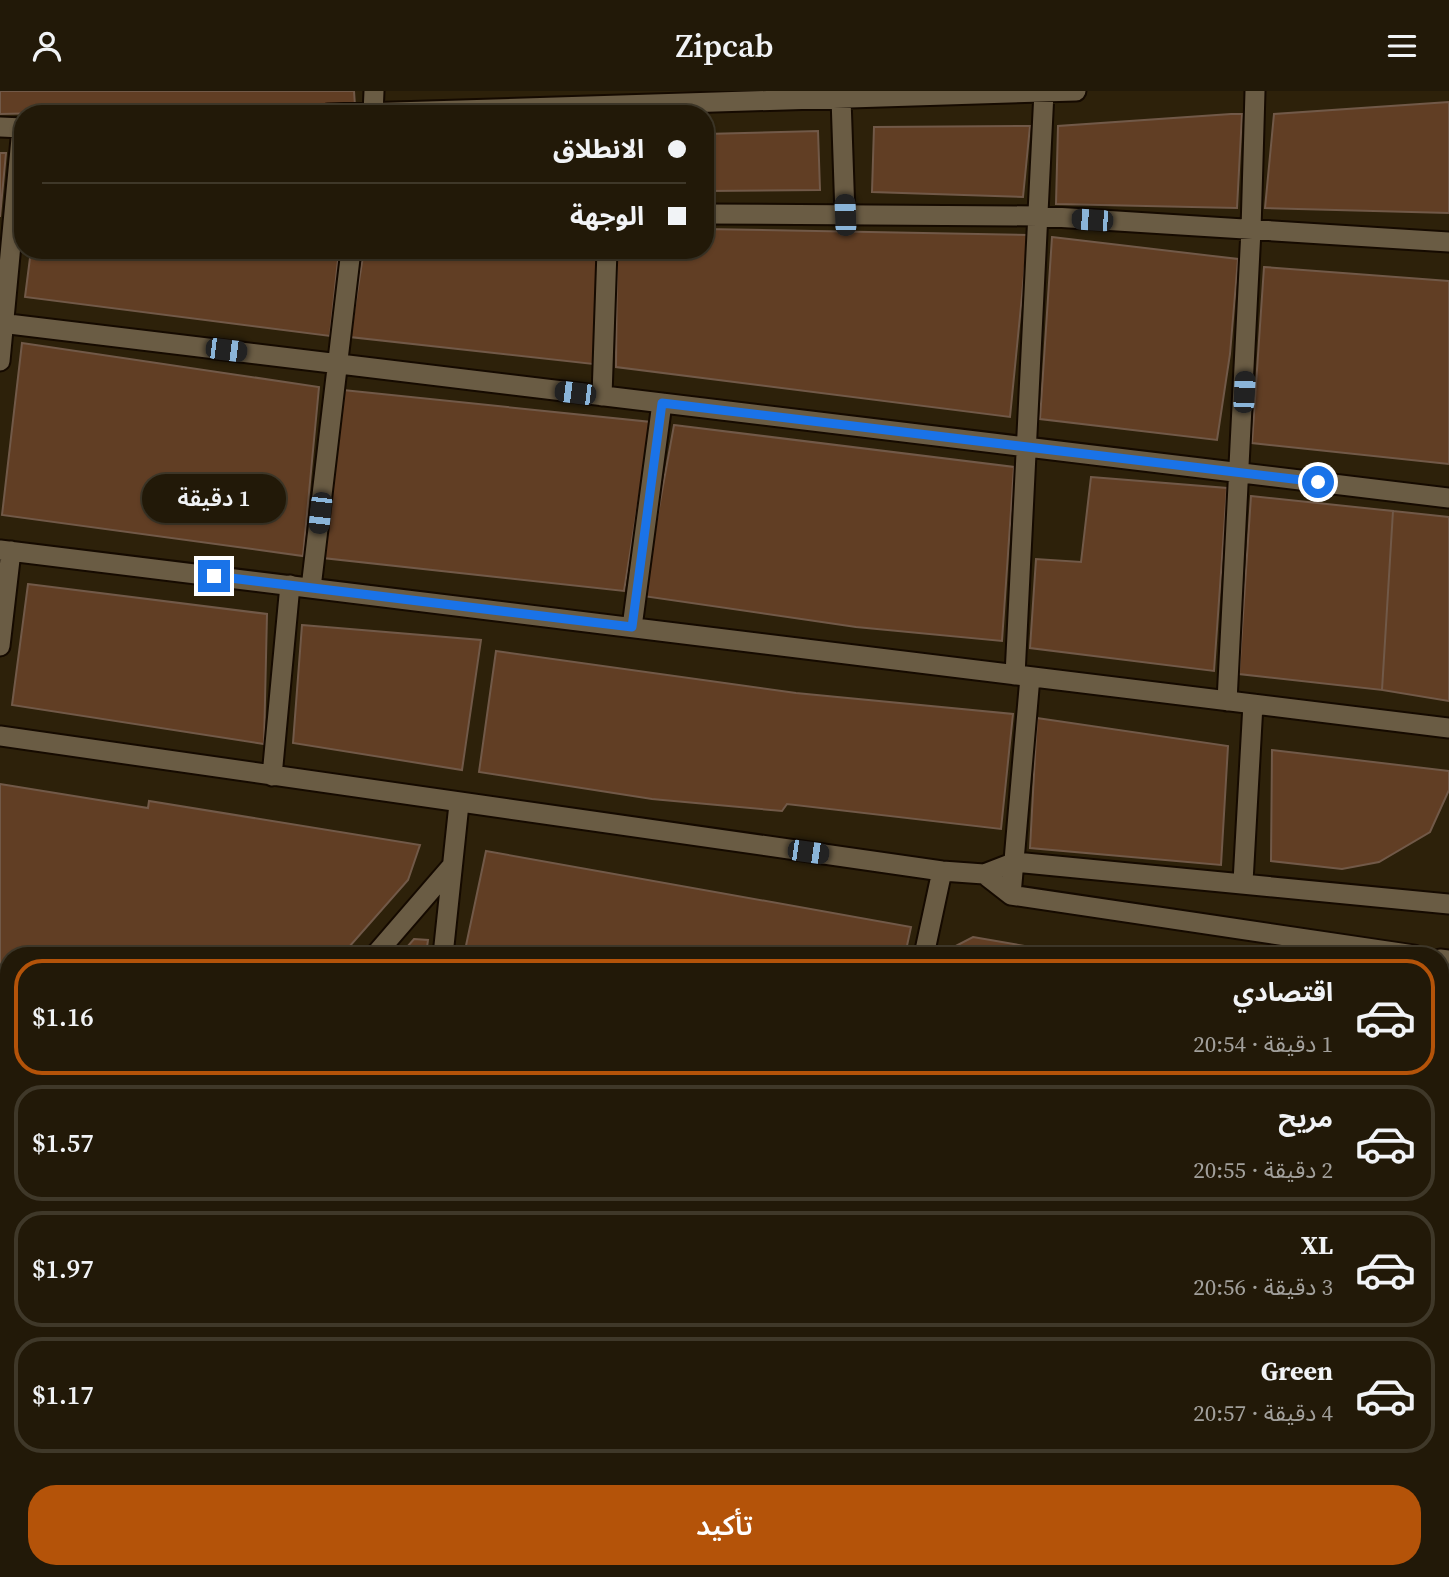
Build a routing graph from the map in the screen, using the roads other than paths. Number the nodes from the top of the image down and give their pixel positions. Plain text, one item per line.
1 (1076, 91) edge
2 (1255, 91) edge
3 (1044, 92) edge
4 (798, 95) edge
5 (637, 97) edge
6 (841, 98) junction
7 (506, 105) edge
8 (14, 206) edge
9 (714, 214) edge
10 (845, 215) junction
11 (1038, 216) junction
12 (1251, 230) junction
13 (1449, 242) edge
14 (350, 259) edge
15 (607, 259) edge
16 (2, 323) edge
17 (0, 361) edge
18 (337, 363) junction
19 (602, 396) junction
20 (662, 403) junction
21 (1027, 447) junction
22 (1240, 473) junction
23 (1449, 498) edge
24 (6, 550) edge
25 (290, 586) junction
26 (311, 588) junction
27 (632, 627) junction
28 (0, 646) edge
29 (1022, 676) junction
30 (1227, 701) junction
31 (1253, 704) junction
32 (1449, 728) edge
33 (0, 736) edge
34 (272, 776) junction
35 (459, 804) junction
36 (1015, 862) junction
37 (451, 867) junction
38 (942, 871) junction
39 (984, 874) junction
40 (1243, 882) junction
41 (1011, 895) junction
42 (1449, 904) edge
43 (382, 947) edge
44 (444, 947) edge
45 (926, 947) edge
46 (1360, 947) edge

1 - 3 street
2 - 12 street
3 - 6 street
3 - 11 street
4 - 5 street
4 - 6 street
5 - 7 street
6 - 10 street
8 - 16 street
9 - 10 street
10 - 11 street
11 - 12 street
11 - 21 street
12 - 13 street
12 - 22 street
14 - 18 street
15 - 19 street
16 - 17 street
16 - 18 street
18 - 19 street
18 - 26 street
19 - 20 street
20 - 21 street
20 - 27 street
21 - 22 street
21 - 29 street
22 - 23 street
22 - 30 street
24 - 25 street
24 - 28 street
25 - 26 street
25 - 34 street
26 - 27 street
27 - 29 street
29 - 30 street
29 - 36 street
30 - 31 street
31 - 32 street
31 - 40 street
33 - 34 street
34 - 35 street
35 - 37 street
35 - 38 street
36 - 39 street
36 - 40 street
36 - 41 street
37 - 43 street
37 - 44 street
38 - 39 street
38 - 45 street
39 - 41 street
40 - 42 street
41 - 46 street

